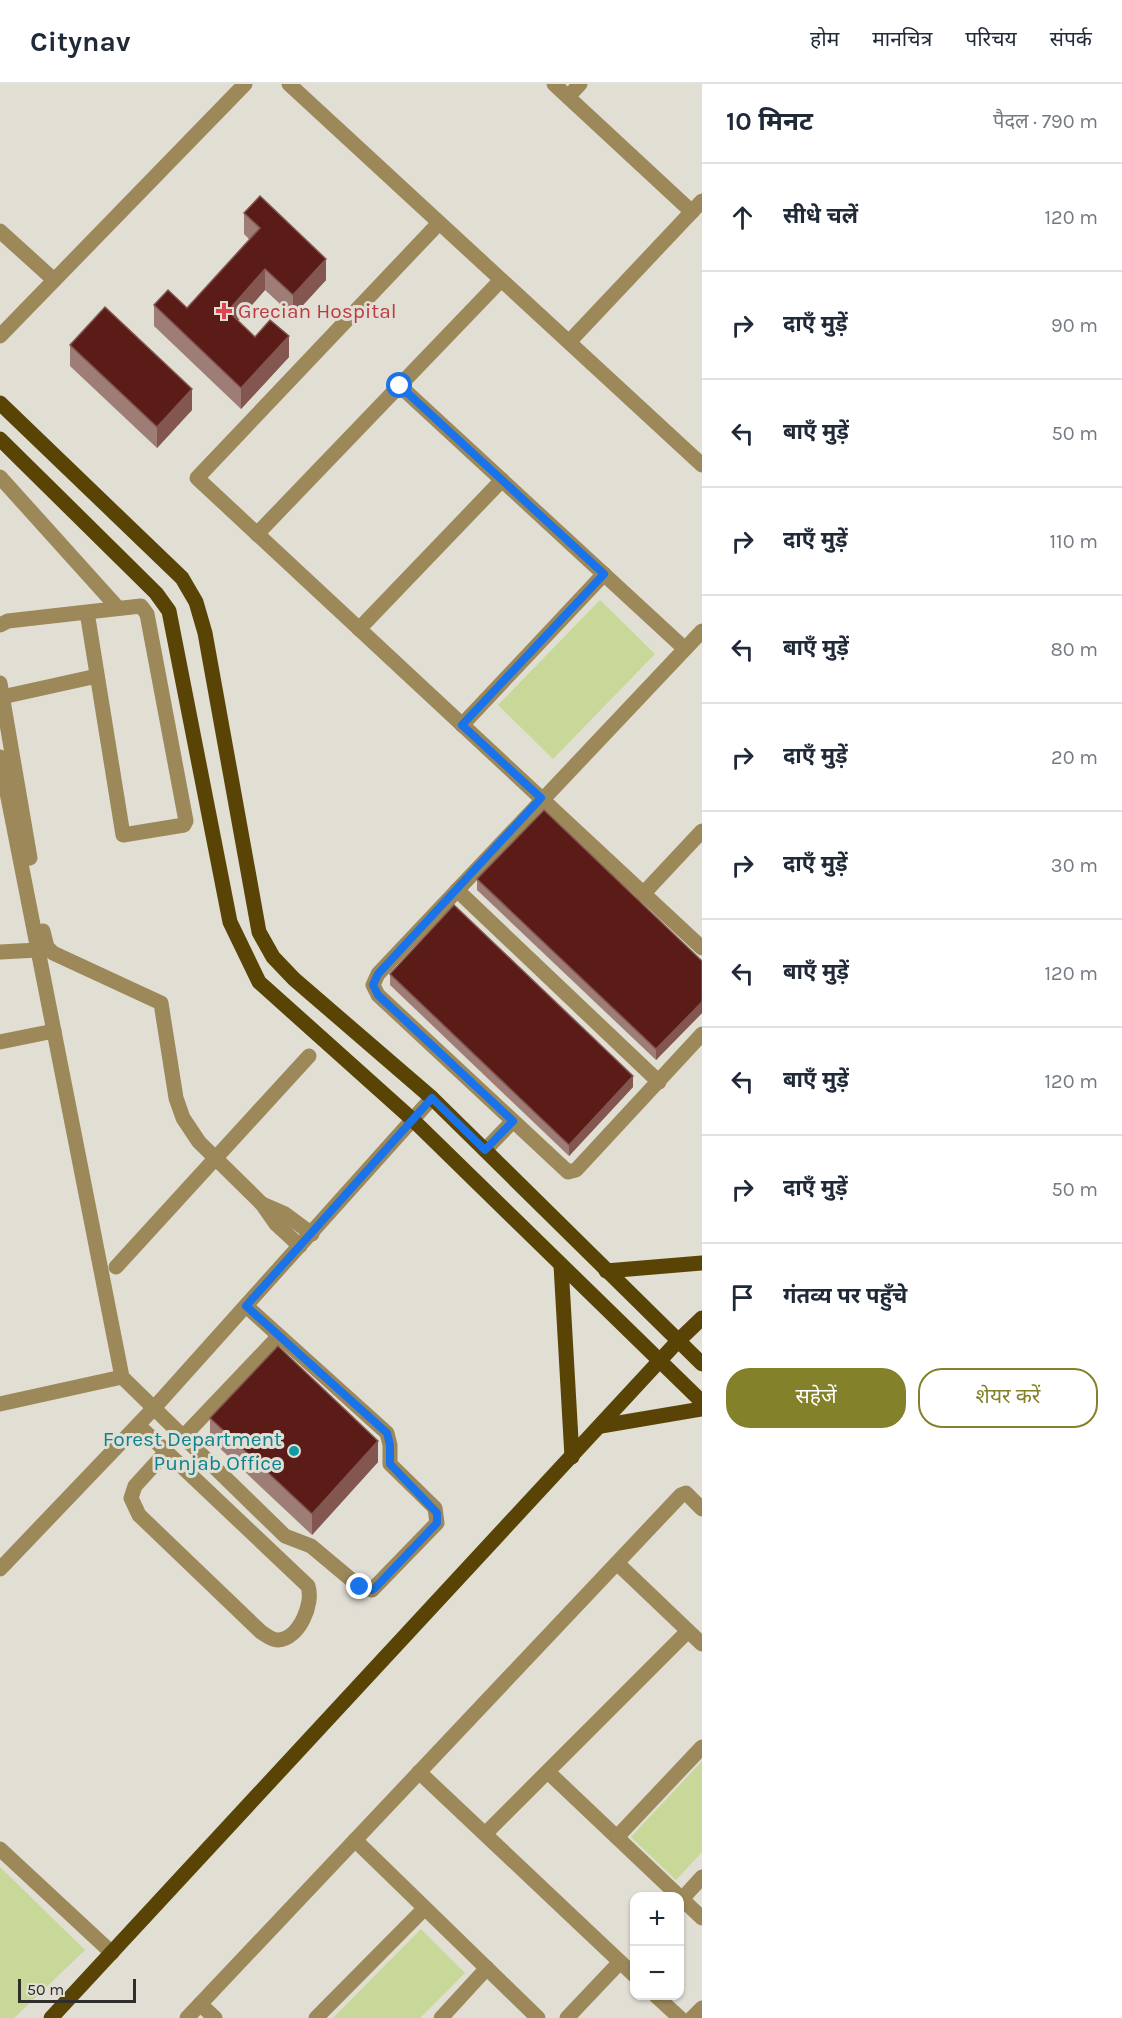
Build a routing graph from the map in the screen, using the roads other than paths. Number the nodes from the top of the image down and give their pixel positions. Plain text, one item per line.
1 (245, 84) edge
2 (290, 84) edge
3 (554, 84) edge
4 (580, 84) edge
5 (568, 97) junction
6 (697, 206) edge
7 (440, 223) junction
8 (0, 231) edge
9 (54, 280) junction
10 (501, 280) junction
11 (0, 336) edge
12 (569, 342) junction
13 (400, 386) junction
14 (0, 403) edge
15 (0, 439) edge
16 (702, 464) edge
17 (0, 477) edge
18 (502, 480) junction
19 (257, 534) junction
20 (604, 574) junction
21 (118, 608) junction
22 (87, 612) junction
23 (0, 624) edge
24 (359, 629) junction
25 (702, 632) edge
26 (685, 649) junction
27 (97, 676) junction
28 (1, 690) edge
29 (462, 725) junction
30 (0, 760) edge
31 (541, 798) junction
32 (702, 831) edge
33 (457, 890) junction
34 (644, 894) junction
35 (702, 948) edge
36 (38, 950) junction
37 (0, 952) edge
38 (54, 1031) junction
39 (702, 1034) edge
40 (0, 1042) edge
41 (309, 1056) dead end
42 (659, 1082) junction
43 (432, 1098) junction
44 (413, 1120) junction
45 (513, 1121) junction
46 (485, 1150) junction
47 (215, 1159) junction
48 (262, 1204) junction
49 (312, 1234) junction
50 (300, 1246) junction
51 (702, 1263) edge
52 (561, 1265) junction
53 (116, 1267) dead end
54 (606, 1271) junction
55 (246, 1306) junction
56 (702, 1318) edge
57 (279, 1336) junction
58 (677, 1342) junction
59 (660, 1362) junction
60 (702, 1364) edge
61 (122, 1377) junction
62 (702, 1401) edge
63 (0, 1404) edge
64 (154, 1408) junction
65 (702, 1409) edge
66 (138, 1425) junction
67 (600, 1426) junction
68 (183, 1437) junction
69 (166, 1452) junction
70 (572, 1457) junction
71 (702, 1509) edge
72 (617, 1563) junction
73 (0, 1569) edge
74 (688, 1631) junction
75 (702, 1644) edge
76 (702, 1747) edge
77 (419, 1772) junction
78 (548, 1772) junction
79 (485, 1834) junction
80 (617, 1837) junction
81 (355, 1840) junction
82 (0, 1849) edge
83 (702, 1877) edge
84 (675, 1892) edge
85 (684, 1897) edge
86 (684, 1901) edge
87 (424, 1909) junction
88 (702, 1918) edge
89 (112, 1953) junction
90 (620, 1962) junction
91 (487, 1968) junction
92 (630, 1971) edge
93 (661, 2000) edge
94 (200, 2004) junction
95 (702, 2008) edge
96 (51, 2018) edge
97 (187, 2018) edge
98 (215, 2018) edge
99 (316, 2018) edge
100 (441, 2018) edge
101 (538, 2018) edge
102 (567, 2018) edge
103 (680, 2018) edge
104 (692, 2018) edge

1 - 9 street
2 - 7 street
3 - 5 street
4 - 5 street
5 - 6 street
6 - 12 street
7 - 10 street
7 - 19 street
8 - 9 street
9 - 11 street
10 - 12 street
10 - 13 street
12 - 16 street
13 - 18 street
13 - 19 street
14 - 43 main road
15 - 44 main road
17 - 21 street
18 - 20 street
18 - 24 street
19 - 24 street
20 - 26 street
20 - 29 street
21 - 22 street
21 - 27 street
22 - 23 street
22 - 27 street
24 - 29 street
25 - 26 street
26 - 31 street
27 - 28 street
28 - 47 street
29 - 31 street
30 - 36 street
31 - 33 street
31 - 34 street
32 - 34 street
33 - 42 street
33 - 45 street
34 - 35 street
36 - 37 street
36 - 38 street
38 - 40 street
38 - 61 street
39 - 42 street
41 - 47 street
42 - 45 street
43 - 44 street
43 - 46 main road
44 - 49 street
44 - 52 main road
45 - 46 street
46 - 54 main road
47 - 48 street
47 - 53 street
48 - 49 street
48 - 50 street
49 - 50 street
50 - 55 street
51 - 54 main road
52 - 59 main road
52 - 70 main road
54 - 58 main road
55 - 57 street
55 - 64 street
56 - 58 main road
57 - 68 street
57 - 68 street
58 - 59 main road
58 - 60 main road
59 - 62 main road
59 - 67 main road
61 - 63 street
61 - 64 street
64 - 66 street
64 - 68 street
65 - 67 main road
66 - 69 street
66 - 73 street
67 - 70 main road
69 - 69 street
70 - 89 main road
71 - 72 street
72 - 74 street
72 - 77 street
74 - 75 street
74 - 78 street
76 - 80 street
77 - 79 street
77 - 81 street
78 - 79 street
78 - 80 street
79 - 90 street
80 - 84 street
81 - 87 street
81 - 94 street
82 - 89 street
83 - 85 street
86 - 88 street
87 - 91 street
87 - 99 street
89 - 96 main road
90 - 92 street
90 - 102 street
91 - 100 street
91 - 101 street
93 - 103 street
94 - 97 street
94 - 98 street
95 - 104 street

